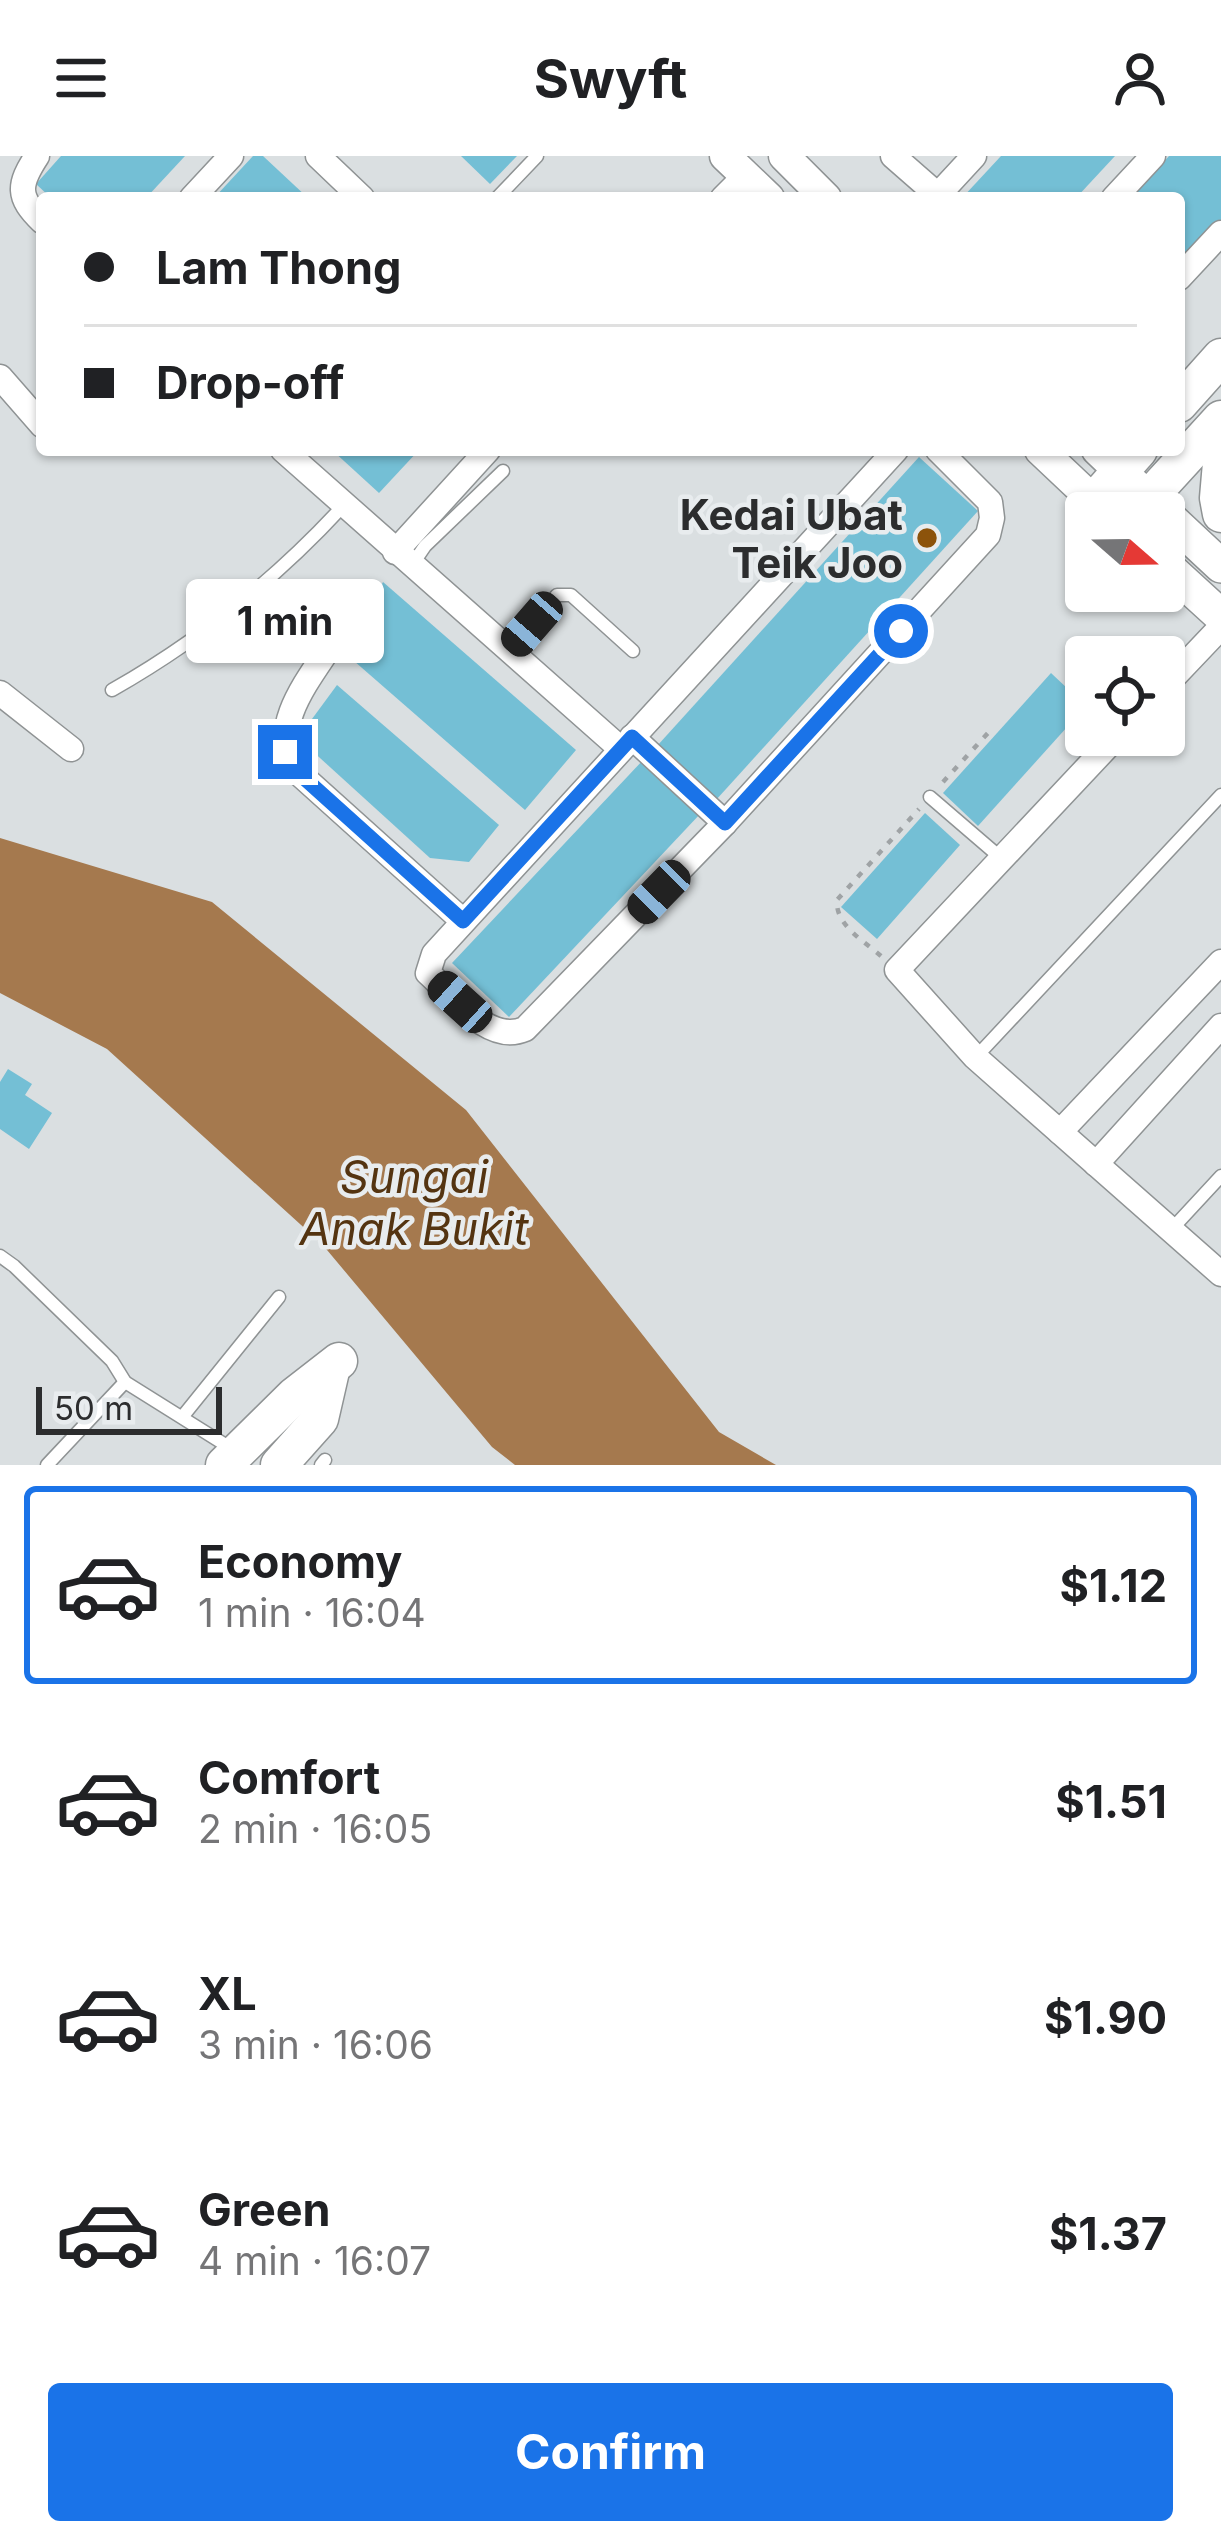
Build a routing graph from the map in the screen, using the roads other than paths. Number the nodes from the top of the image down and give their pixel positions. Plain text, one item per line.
1 (37, 156) edge
2 (231, 156) edge
3 (318, 156) edge
4 (537, 156) edge
5 (784, 156) edge
6 (892, 156) edge
7 (974, 156) edge
8 (1153, 156) edge
9 (739, 171) edge
10 (198, 192) edge
11 (356, 192) edge
12 (503, 192) edge
13 (762, 192) edge
14 (820, 192) edge
15 (935, 192) edge
16 (943, 192) edge
17 (1120, 192) edge
18 (36, 215) edge
19 (1221, 233) edge
20 (1185, 272) edge
21 (1217, 361) edge
22 (1185, 374) edge
23 (0, 377) edge
24 (1185, 397) edge
25 (36, 418) edge
26 (1221, 419) edge
27 (289, 456) edge
28 (890, 456) edge
29 (944, 456) edge
30 (1046, 456) edge
31 (1118, 457) edge
32 (496, 461) edge
33 (1221, 463) edge
34 (1084, 492) edge
35 (1105, 492) edge
36 (1135, 492) edge
37 (1155, 492) edge
38 (343, 506) junction
39 (1221, 514) edge
40 (1185, 539) edge
41 (403, 559) junction
42 (1221, 566) edge
43 (1185, 583) edge
44 (1221, 616) edge
45 (1221, 627) edge
46 (336, 637) dead end
47 (633, 651) dead end
48 (508, 652) junction
49 (1185, 665) edge
50 (112, 690) dead end
51 (0, 693) edge
52 (626, 743) junction
53 (71, 749) dead end
54 (1098, 756) edge
55 (1221, 794) edge
56 (930, 797) road end
57 (725, 823) junction
58 (1001, 858) junction
59 (463, 921) junction
60 (1221, 962) edge
61 (1221, 1025) edge
62 (975, 1058) junction
63 (1060, 1132) junction
64 (1096, 1164) junction
65 (1221, 1177) edge
66 (1171, 1230) junction
67 (0, 1256) edge
68 (7, 1266) edge
69 (1221, 1274) edge
70 (279, 1297) dead end
71 (125, 1382) junction
72 (183, 1416) junction
73 (231, 1458) edge
74 (46, 1465) edge
75 (279, 1465) edge

1 - 18 street
2 - 10 street
3 - 11 street
4 - 12 lane
5 - 14 street
6 - 15 street
7 - 16 street
8 - 17 street
9 - 13 street
19 - 20 street
21 - 22 main road
21 - 24 main road
23 - 25 street
26 - 37 main road
27 - 38 street
28 - 52 street
29 - 57 street
30 - 34 street
31 - 35 main road
31 - 36 main road
32 - 41 street
33 - 39 main road
38 - 41 street
38 - 50 lane
40 - 42 main road
41 - 48 street
43 - 44 main road
45 - 49 street
46 - 59 street
47 - 48 lane
48 - 52 street
51 - 53 street
52 - 57 street
52 - 59 street
54 - 58 street
55 - 62 lane
56 - 58 lane
57 - 59 street
58 - 62 street
60 - 63 street
61 - 64 street
62 - 63 street
63 - 64 street
64 - 66 street
65 - 66 lane
66 - 69 street
67 - 68 lane
68 - 71 lane
70 - 72 lane
71 - 72 lane
71 - 74 lane
72 - 73 lane
73 - 75 main road

